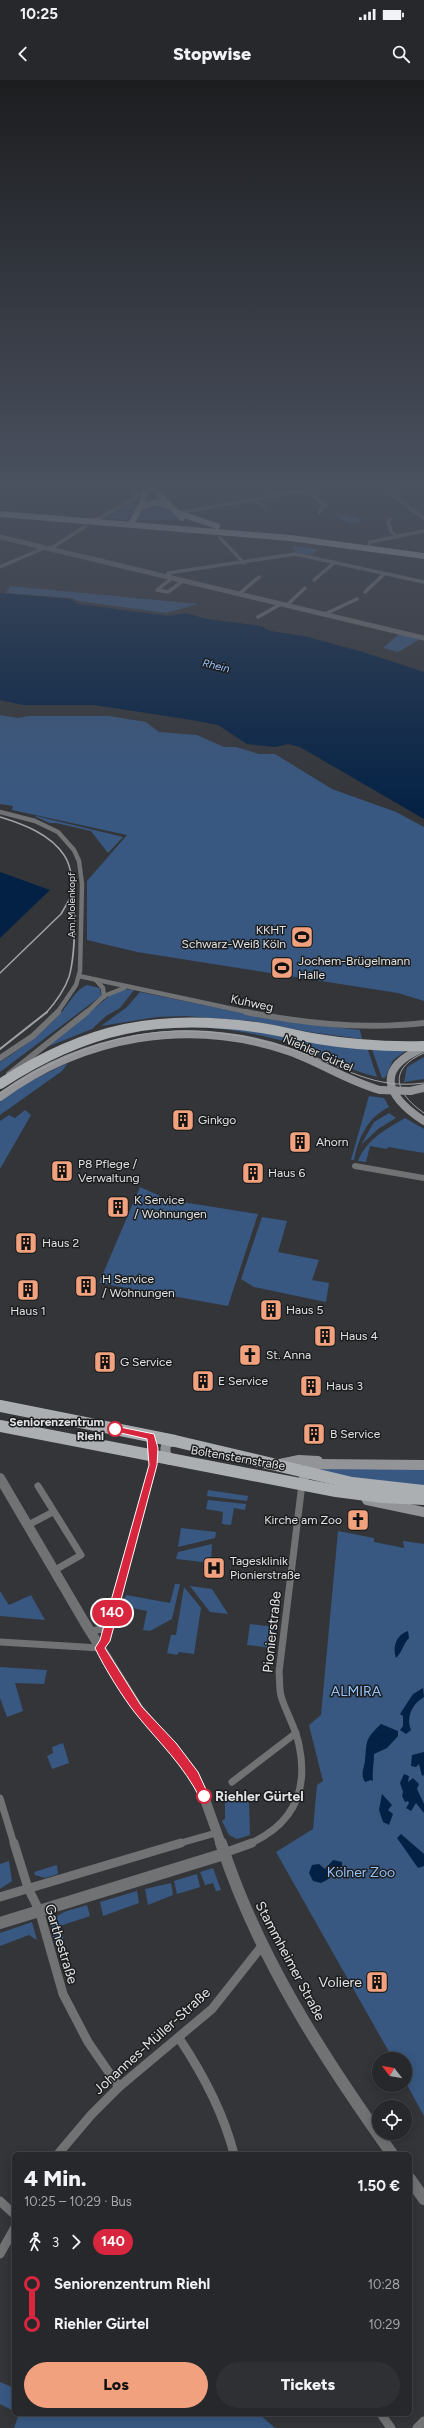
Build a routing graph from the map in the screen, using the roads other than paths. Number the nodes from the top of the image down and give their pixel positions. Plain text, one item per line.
1 (260, 599) edge
2 (291, 599) edge
3 (357, 599) dead end
4 (284, 604) junction
5 (325, 614) junction
6 (258, 617) dead end
7 (424, 638) edge
8 (0, 812) edge
9 (79, 976) junction
10 (96, 980) junction
11 (129, 987) junction
12 (104, 997) junction
13 (424, 1023) edge
14 (77, 1040) junction
15 (362, 1044) junction
16 (424, 1046) edge
17 (0, 1058) edge
18 (8, 1075) junction
19 (0, 1082) edge
20 (424, 1088) edge
21 (0, 1098) edge
22 (424, 1122) edge
23 (355, 1166) dead end
24 (424, 1178) edge
25 (0, 1406) edge
26 (0, 1426) edge
27 (151, 1437) junction
28 (175, 1441) junction
29 (152, 1456) junction
30 (170, 1460) junction
31 (329, 1463) junction
32 (274, 1464) junction
33 (424, 1466) edge
34 (151, 1472) junction
35 (0, 1478) edge
36 (303, 1478) junction
37 (38, 1486) dead end
38 (336, 1491) junction
39 (424, 1491) edge
40 (424, 1500) edge
41 (53, 1512) junction
42 (424, 1512) edge
43 (28, 1525) junction
44 (55, 1570) junction
45 (108, 1628) junction
46 (91, 1632) junction
47 (0, 1642) edge
48 (100, 1648) junction
49 (296, 1733) junction
50 (235, 1779) dead end
51 (0, 1798) edge
52 (216, 1833) junction
53 (224, 1854) junction
54 (28, 1888) junction
55 (0, 1897) edge
56 (38, 1910) junction
57 (0, 1923) edge
58 (262, 1946) junction
59 (179, 2038) junction
60 (119, 2087) junction
61 (60, 2152) edge
62 (233, 2152) edge
63 (391, 2152) edge
64 (412, 2182) edge
65 (424, 2198) edge
66 (0, 2201) edge
67 (12, 2210) edge
68 (12, 2233) edge
69 (0, 2254) edge
70 (382, 2416) edge
71 (424, 2421) edge
72 (391, 2428) edge
73 (416, 2428) edge

1 - 4 street
2 - 4 street
3 - 5 street
4 - 5 street
4 - 6 street
5 - 7 street
8 - 9 street, Am Molenkopf
9 - 10 street, Kuhweg
9 - 17 street
10 - 11 street, Kuhweg
10 - 12 street
11 - 12 street
11 - 13 street, Kuhweg
12 - 18 street
14 - 15 main road, Niehler Gürtel
14 - 18 main road, Niehler Gürtel
14 - 19 main road, Niehler Gürtel
15 - 16 main road, Niehler Gürtel
15 - 16 main road, Niehler Gürtel
16 - 22 main road
18 - 19 main road, Niehler Gürtel
20 - 21 main road, Niehler Gürtel, bridge
23 - 24 street
25 - 27 main road, Boltensternstraße
26 - 29 main road, Boltensternstraße
27 - 28 main road, Boltensternstraße
27 - 29 street
28 - 30 main road, Boltensternstraße
28 - 32 main road, Boltensternstraße
29 - 30 main road, Boltensternstraße
29 - 34 street
30 - 34 street
30 - 36 main road, Boltensternstraße
31 - 32 main road
31 - 33 main road
31 - 36 main road
32 - 36 main road, Boltensternstraße
34 - 45 street
35 - 43 street, Stammheimer Straße
36 - 38 main road, Boltensternstraße
36 - 39 main road, Boltensternstraße
36 - 49 street, Pionierstraße
37 - 41 street
38 - 40 main road, Boltensternstraße
38 - 42 main road, Boltensternstraße
41 - 43 street
41 - 44 street
43 - 44 street, Stammheimer Straße
44 - 46 street, Stammheimer Straße
45 - 46 street
45 - 48 street
46 - 48 street, Stammheimer Straße
47 - 48 street
48 - 52 street, Stammheimer Straße
49 - 50 street
49 - 53 street
51 - 54 street, Garthestraße
52 - 53 street, Stammheimer Straße
52 - 54 street
53 - 56 street
53 - 58 street, Stammheimer Straße
54 - 55 street
54 - 56 street, Garthestraße
56 - 57 street
56 - 60 street, Garthestraße
58 - 59 street, Johannes-Müller-Straße
58 - 63 street, Stammheimer Straße
59 - 60 street, Johannes-Müller-Straße
59 - 62 street
60 - 61 street, Johannes-Müller-Straße
64 - 65 street
66 - 67 street
68 - 69 street
70 - 72 street
71 - 73 street

